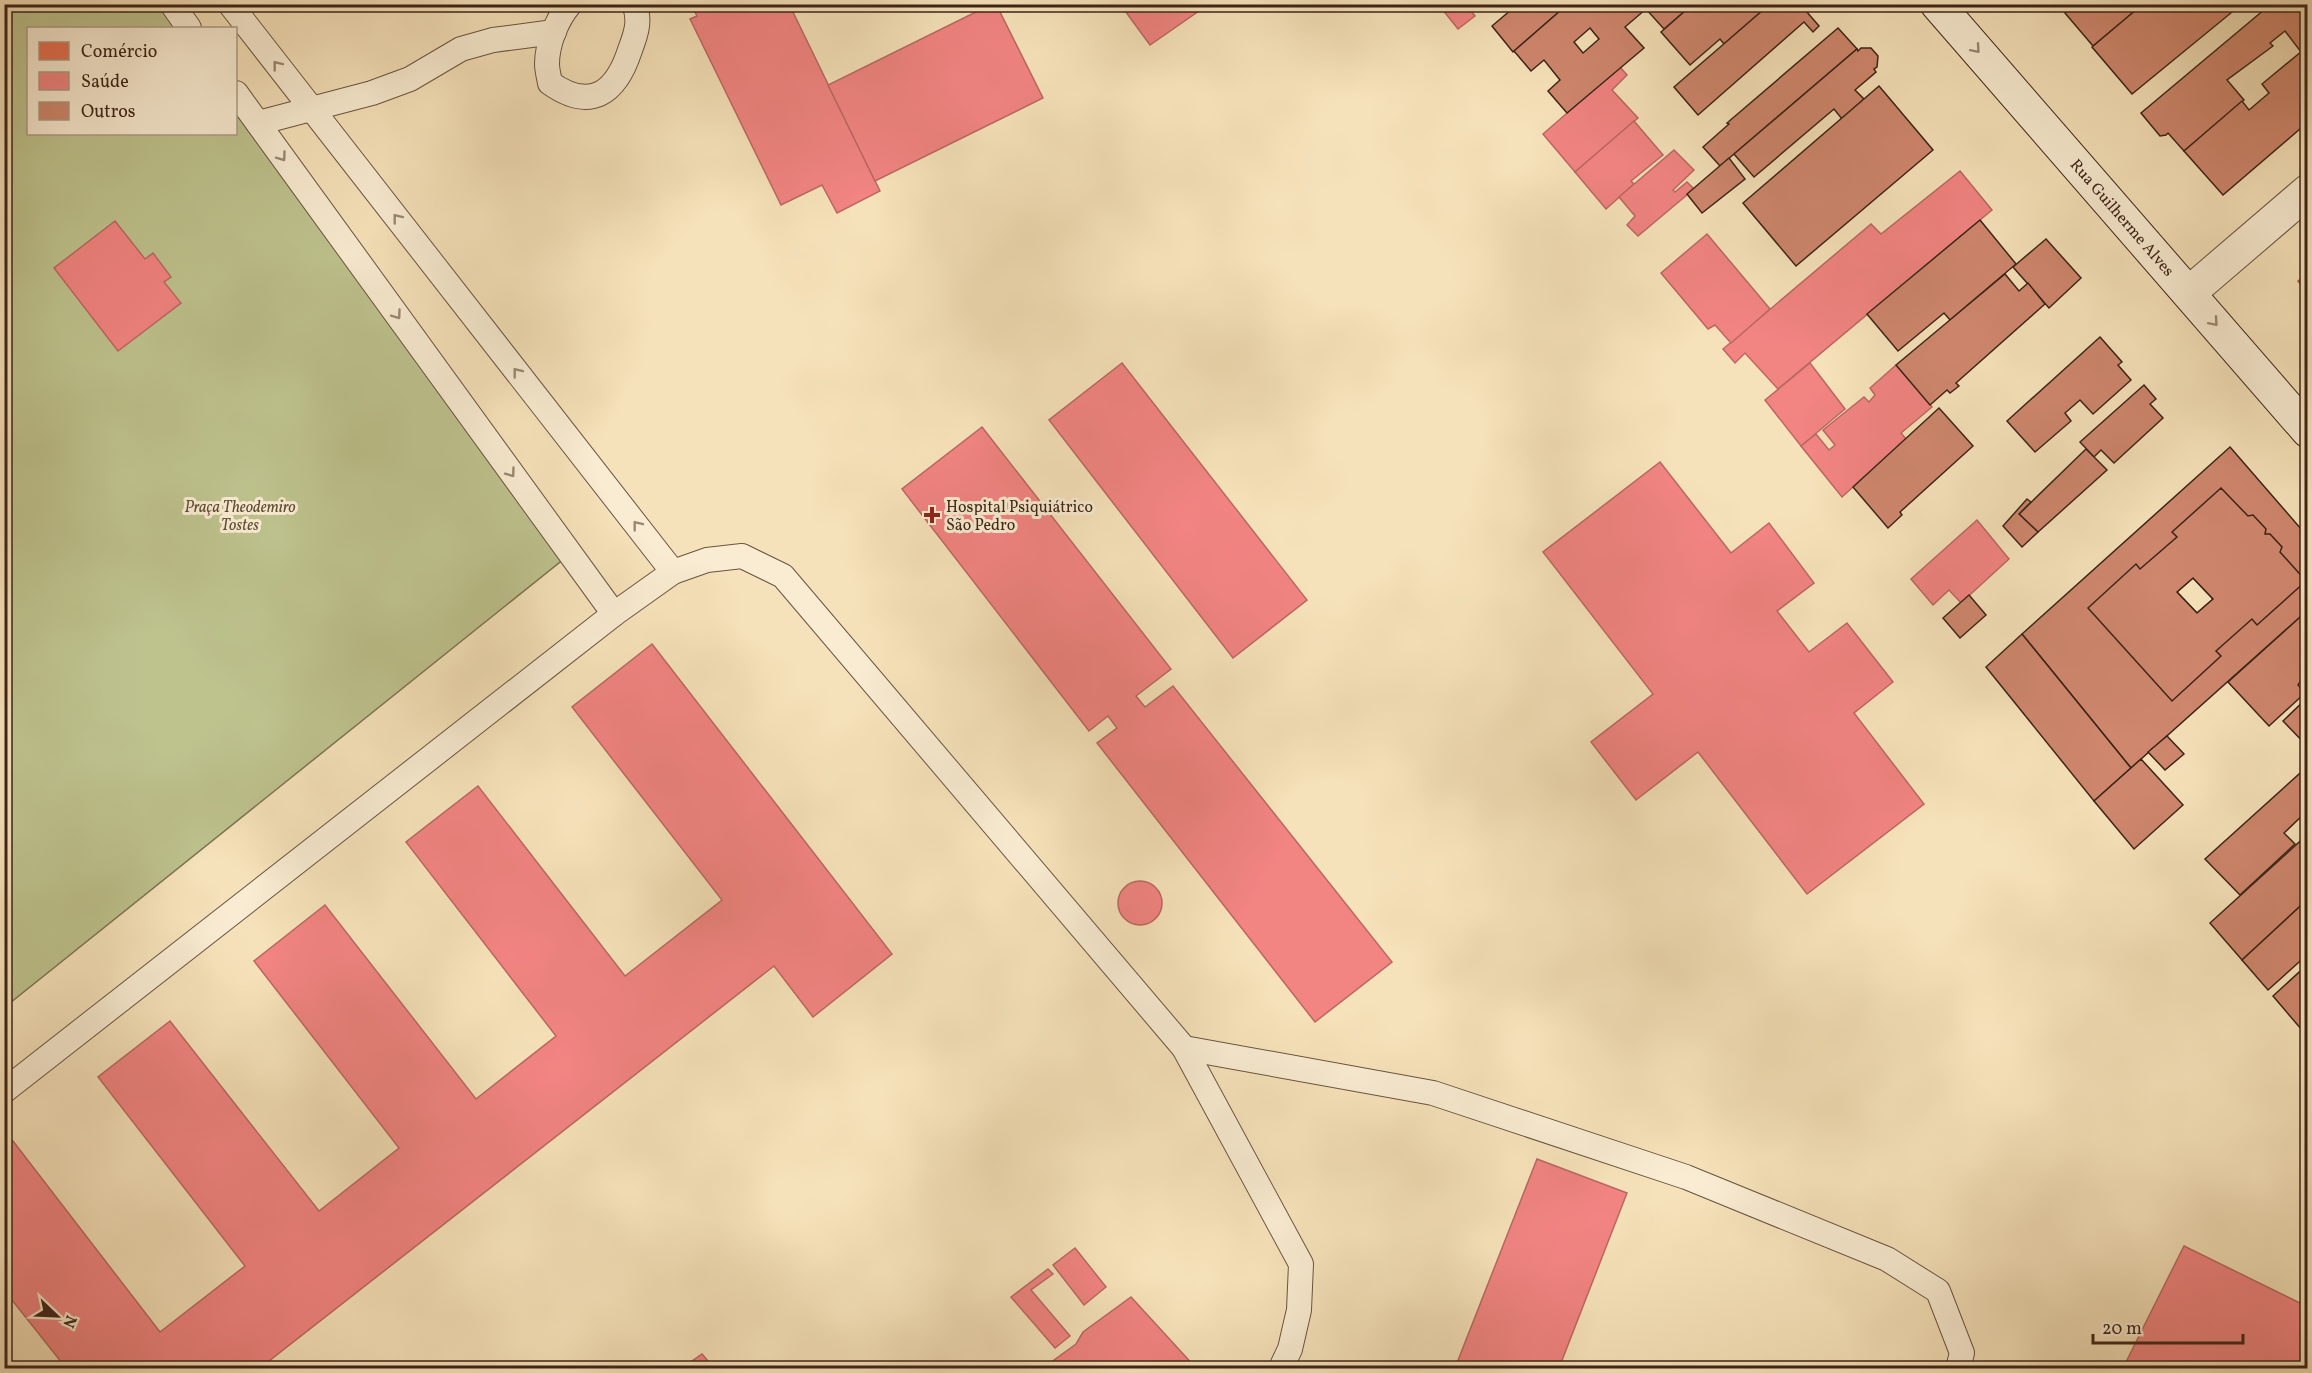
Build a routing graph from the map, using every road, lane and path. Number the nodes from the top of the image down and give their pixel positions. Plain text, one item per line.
1 (172, 4) edge
2 (230, 4) edge
3 (570, 4) edge
4 (634, 4) edge
5 (1937, 4) edge
6 (188, 27) edge
7 (554, 32) junction
8 (237, 94) edge
9 (313, 110) junction
10 (258, 123) junction
11 (2307, 191) edge
12 (2189, 293) junction
13 (2307, 431) edge
14 (673, 572) junction
15 (614, 614) junction
16 (1184, 1048) junction
17 (4, 1091) edge
18 (1281, 1368) edge
19 (1958, 1368) edge

1 - 6 lane
9 -> 2 lane
3 - 7 lane
4 - 7 lane
5 -> 12 main road, Rua Guilherme Alves
7 - 9 lane
8 - 10 lane
9 - 10 lane
14 -> 9 lane
10 -> 15 lane
11 - 12 main road
12 -> 13 main road, Rua Guilherme Alves
14 - 15 lane
14 - 16 lane
15 - 17 lane
16 - 18 lane
16 - 19 lane

